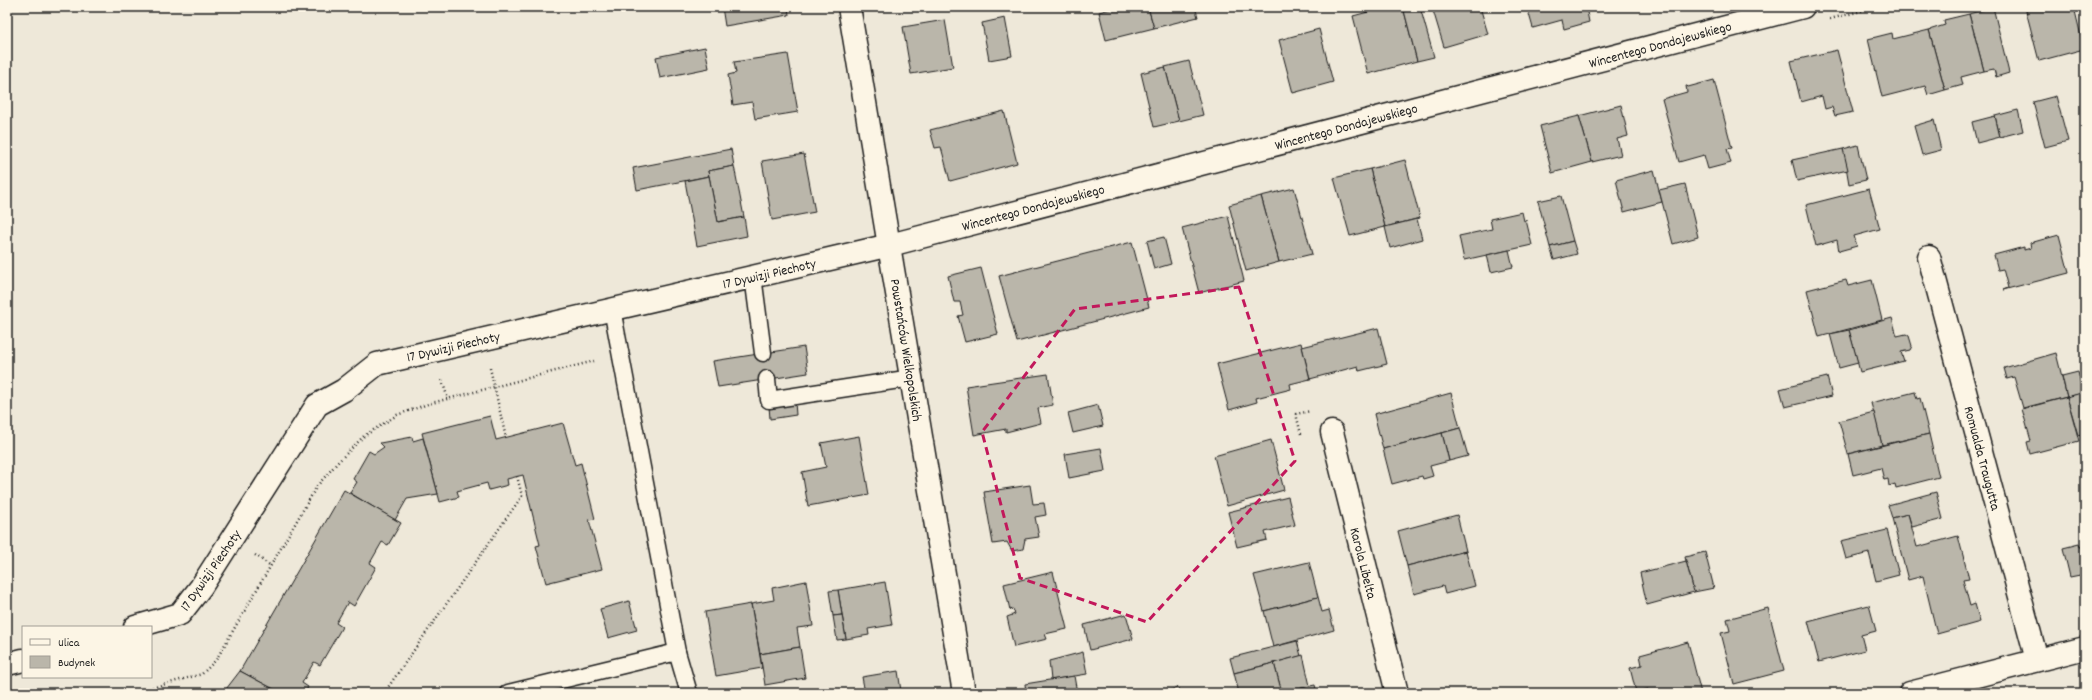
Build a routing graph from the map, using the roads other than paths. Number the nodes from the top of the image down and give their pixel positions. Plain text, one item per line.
1 (849, 7) edge
2 (1803, 7) edge
3 (890, 245) junction
4 (1929, 257) dead end
5 (753, 276) junction
6 (612, 309) junction
7 (763, 353) dead end
8 (912, 378) junction
9 (767, 379) dead end
10 (1332, 432) dead end
11 (138, 626) edge
12 (2085, 648) edge
13 (677, 652) junction
14 (22, 660) edge
15 (2037, 660) junction
16 (7, 664) edge
17 (508, 693) edge
18 (689, 693) edge
19 (964, 693) edge
20 (1396, 693) edge
21 (1910, 693) edge

1 - 3 street, Powstańców Wielkopolskich
2 - 3 street, Wincentego Dondajewskiego
3 - 5 street, 17 Dywizji Piechoty
3 - 8 street, Powstańców Wielkopolskich
4 - 15 street, Romualda Traugutta
5 - 6 street, 17 Dywizji Piechoty
5 - 7 lane
6 - 11 street, 17 Dywizji Piechoty
6 - 13 lane
8 - 9 lane
8 - 19 street, Powstańców Wielkopolskich
10 - 20 street, Karola Libelta
12 - 15 street
13 - 17 lane
13 - 18 lane
14 - 16 street
15 - 21 street

